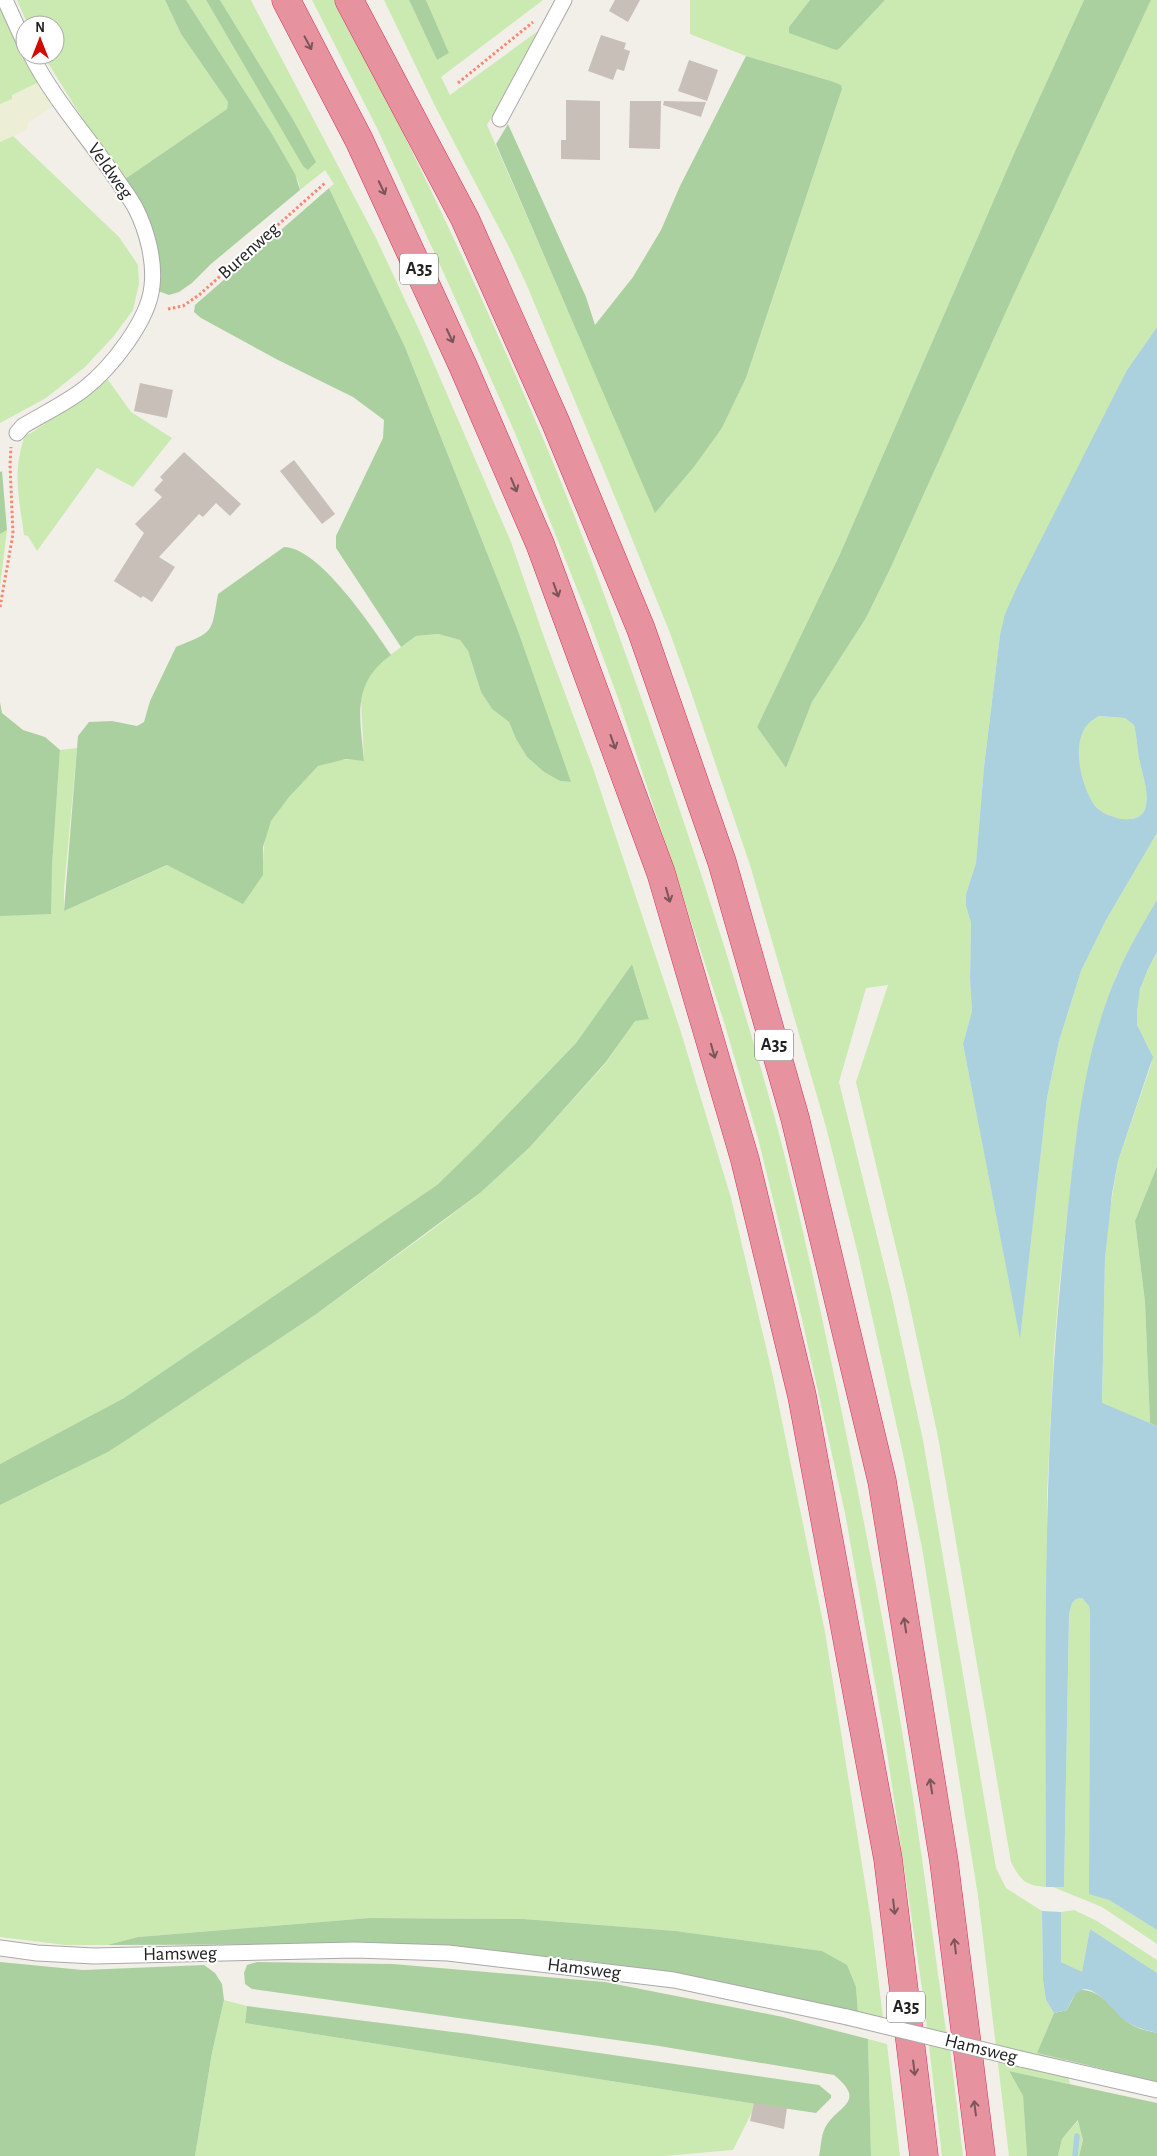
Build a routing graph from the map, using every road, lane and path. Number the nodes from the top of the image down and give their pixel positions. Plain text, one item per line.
1 (5, 0) edge
2 (286, 0) edge
3 (349, 0) edge
4 (564, 0) edge
5 (539, 17) dead end
6 (15, 22) edge
7 (37, 65) edge
8 (458, 83) dead end
9 (500, 119) dead end
10 (324, 183) dead end
11 (168, 309) dead end
12 (17, 433) joint
13 (0, 607) edge
14 (0, 1948) edge
15 (1157, 2090) edge
16 (924, 2156) edge
17 (981, 2156) edge

1 - 6 street
2 -> 16 highway, A35
17 -> 3 highway, A35
4 - 9 street
5 - 8 path
7 - 12 street, Veldweg
10 - 11 path, Burenweg
12 - 13 path
14 - 15 street, Hamsweg, bridge

